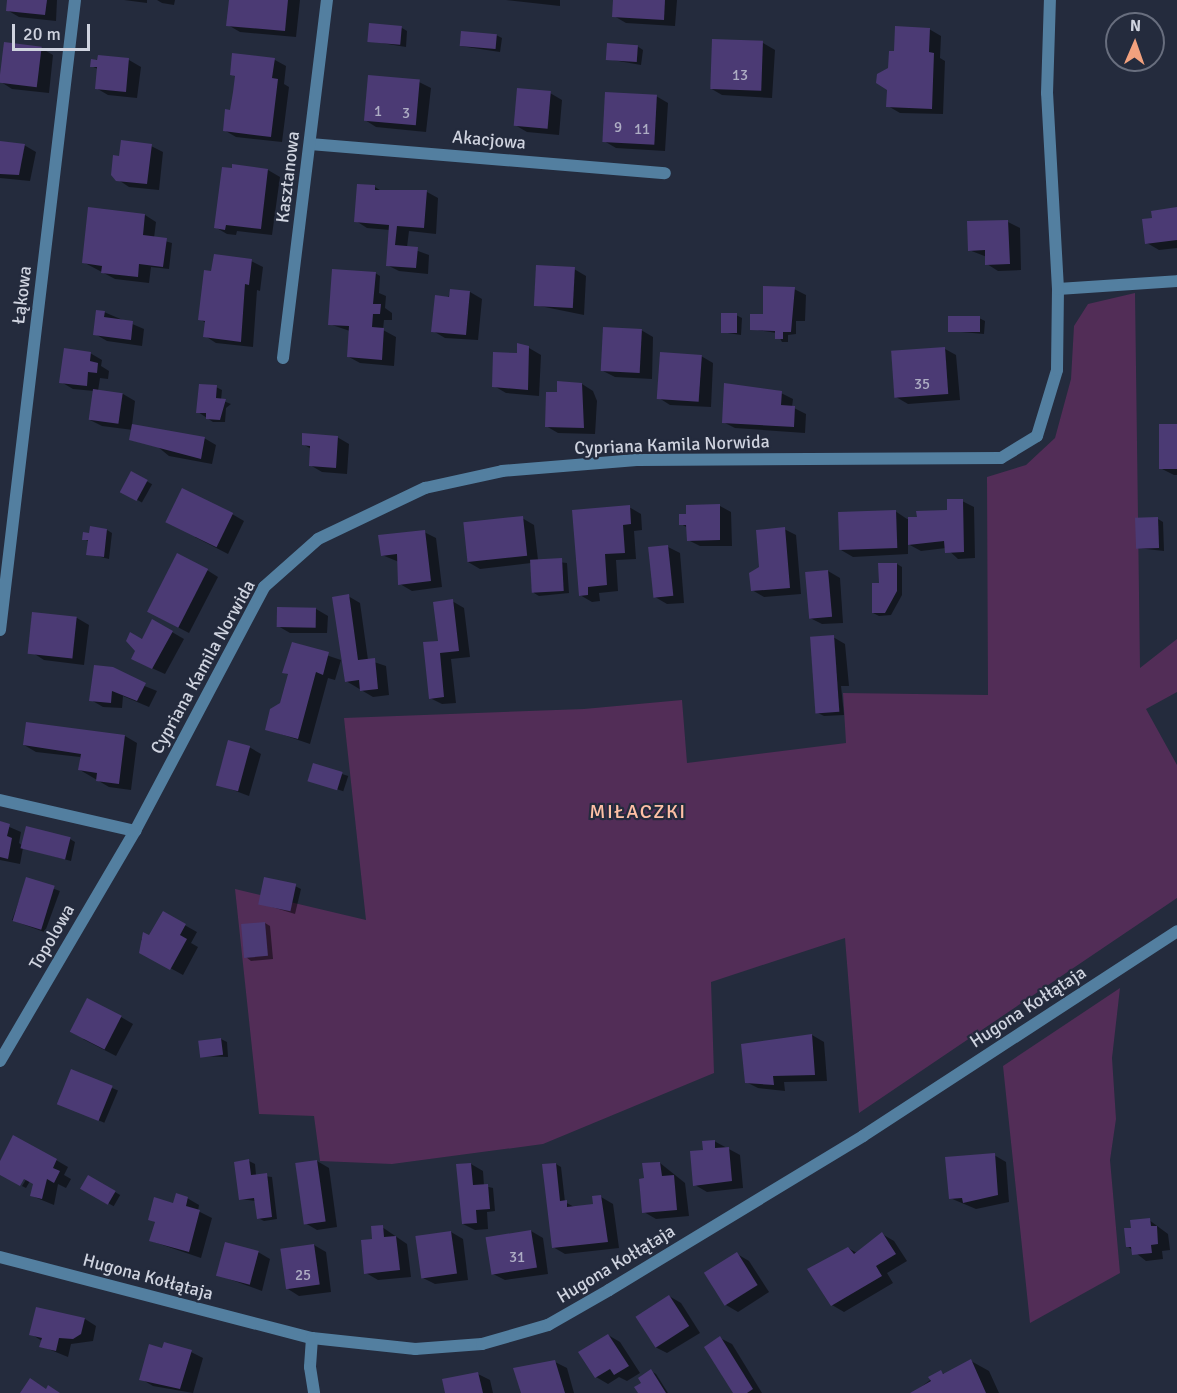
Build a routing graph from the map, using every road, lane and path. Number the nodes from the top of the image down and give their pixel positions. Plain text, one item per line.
1 (75, 0) edge
2 (327, 0) edge
3 (1050, 0) edge
4 (310, 144) junction
5 (665, 173) dead end
6 (1177, 281) edge
7 (1058, 289) junction
8 (283, 358) dead end
9 (0, 630) edge
10 (0, 800) edge
11 (135, 831) junction
12 (1177, 932) edge
13 (0, 1061) edge
14 (0, 1257) edge
15 (312, 1338) junction
16 (314, 1393) edge

1 - 9 street, Łąkowa
2 - 4 street, Kasztanowa
3 - 7 street, Cypriana Kamila Norwida
4 - 5 street, Akacjowa
4 - 8 street, Kasztanowa
6 - 7 street
7 - 11 street, Cypriana Kamila Norwida
10 - 11 street
11 - 13 street, Topolowa
12 - 15 street, Hugona Kołłątaja
14 - 15 street, Hugona Kołłątaja
15 - 16 street

